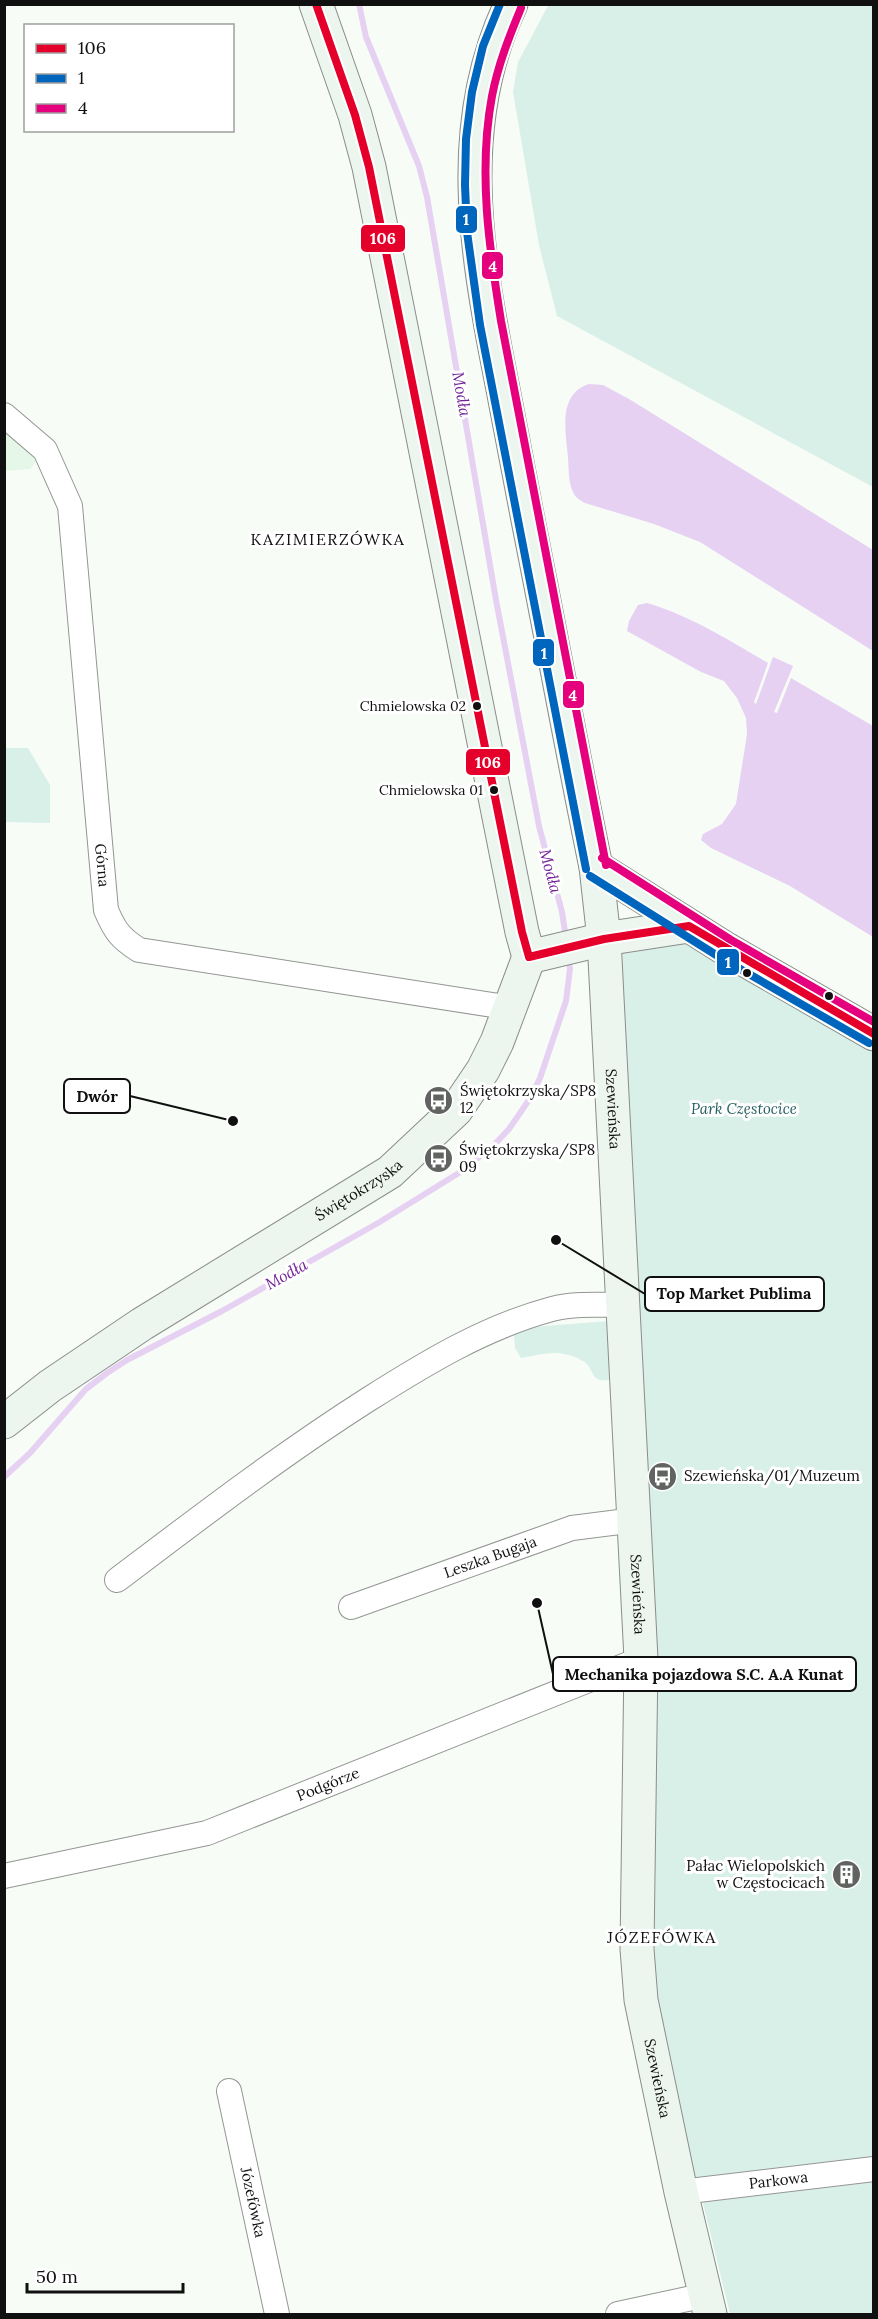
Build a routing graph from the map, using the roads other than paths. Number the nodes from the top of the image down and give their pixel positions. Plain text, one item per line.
1 (316, 4) edge
2 (511, 4) edge
3 (4, 415) edge
4 (596, 867) junction
5 (689, 926) junction
6 (568, 948) junction
7 (509, 1011) junction
8 (873, 1034) edge
9 (625, 1305) junction
10 (4, 1422) edge
11 (635, 1520) junction
12 (117, 1580) dead end
13 (351, 1607) dead end
14 (641, 1659) junction
15 (4, 1876) edge
16 (229, 2091) dead end
17 (873, 2169) edge
18 (681, 2192) junction
19 (708, 2305) edge
20 (277, 2314) edge
21 (618, 2314) edge

1 - 6 street
2 - 4 street
3 - 7 street, Górna
4 - 5 street
4 - 6 street
5 - 6 street
5 - 8 street
6 - 7 street, Świętokrzyska
6 - 9 street, Szewieńska
7 - 10 street, Świętokrzyska
9 - 11 street, Szewieńska
9 - 12 street
11 - 13 street, Leszka Bugaja
11 - 14 street, Szewieńska
14 - 15 street, Podgórze
14 - 18 street, Szewieńska
16 - 20 street, Józefówka
17 - 18 street, Parkowa
18 - 19 street, Szewieńska
19 - 21 street

